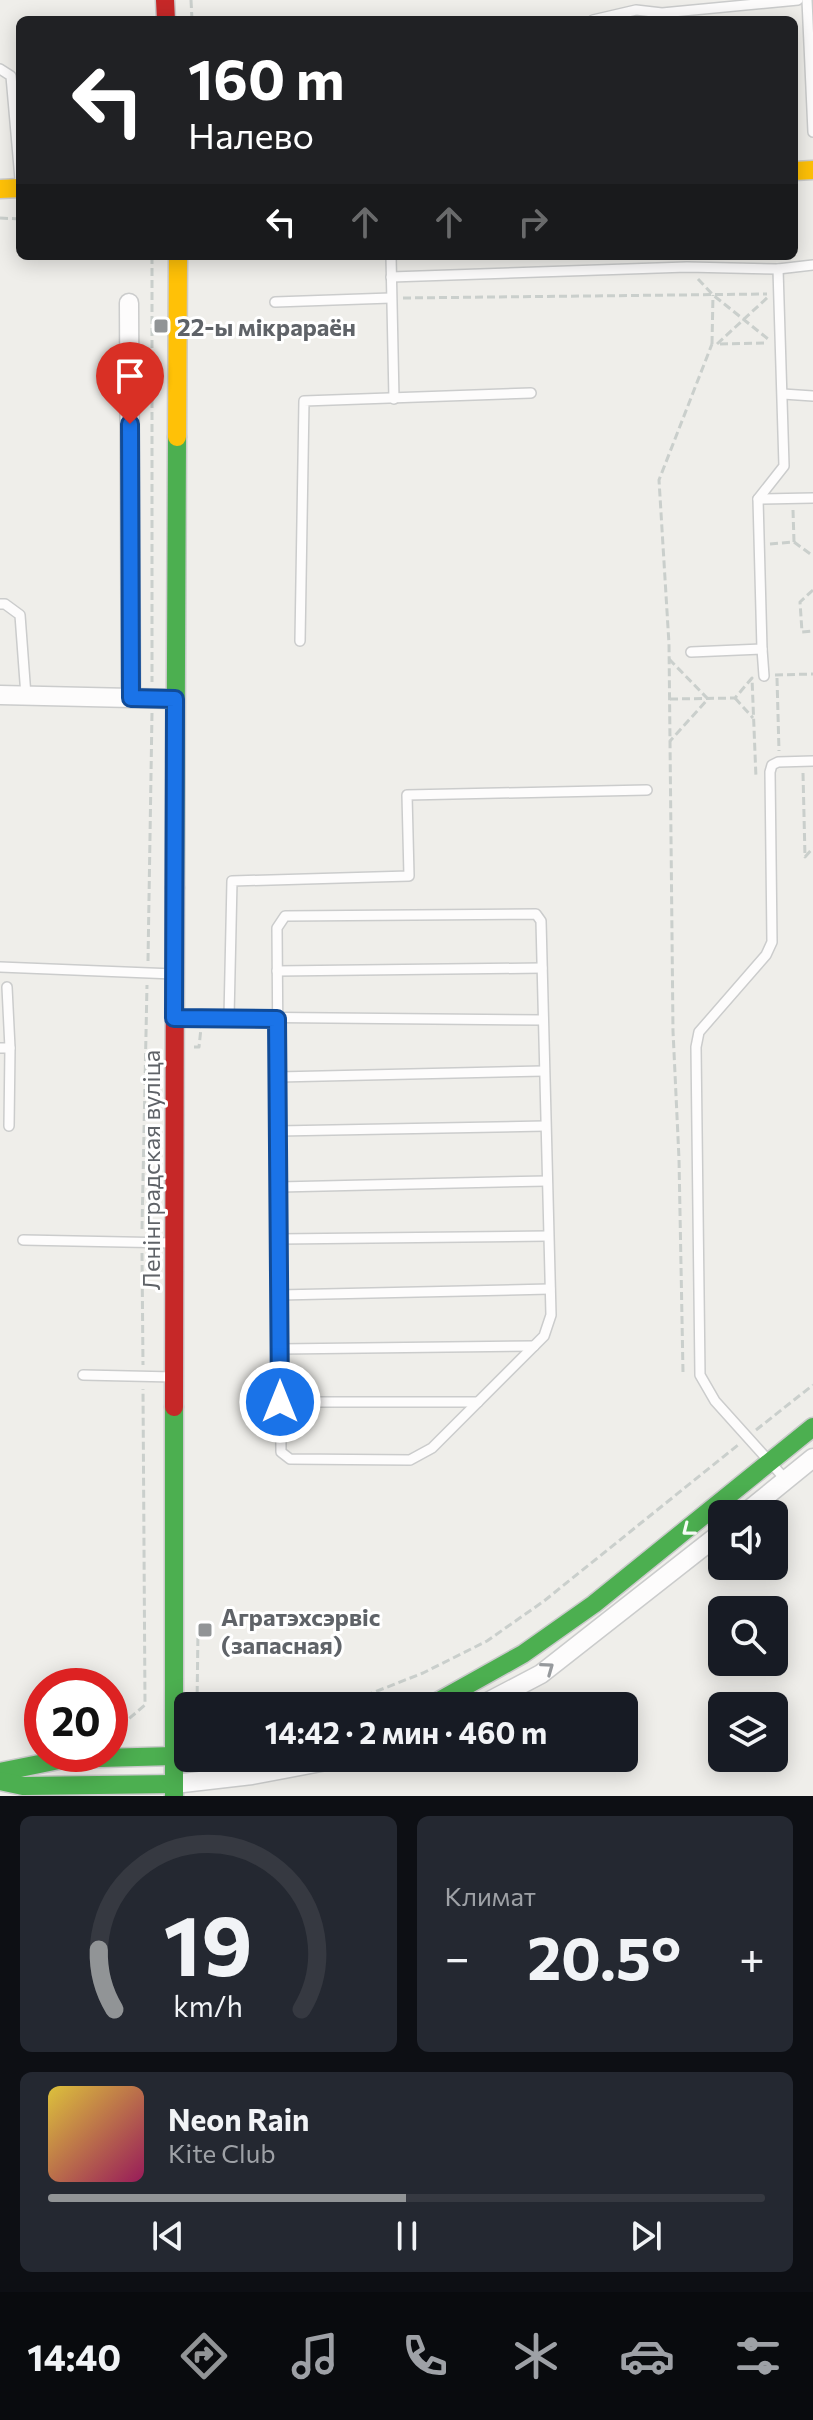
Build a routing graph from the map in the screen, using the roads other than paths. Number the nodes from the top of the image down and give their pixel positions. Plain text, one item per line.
1 (798, 0) edge
2 (807, 0) edge
3 (610, 16) edge
4 (0, 69) edge
5 (813, 132) edge
6 (16, 133) edge
7 (178, 260) edge
8 (391, 260) edge
9 (813, 265) edge
10 (778, 269) junction
11 (391, 277) junction
12 (391, 298) junction
13 (275, 302) dead end
14 (129, 303) dead end
15 (531, 393) dead end
16 (783, 394) junction
17 (813, 396) edge
18 (394, 399) junction
19 (813, 498) edge
20 (758, 499) junction
21 (0, 604) edge
22 (300, 641) dead end
23 (762, 649) junction
24 (691, 652) dead end
25 (764, 676) dead end
26 (0, 695) edge
27 (26, 696) junction
28 (131, 698) junction
29 (175, 699) junction
30 (808, 761) edge
31 (647, 790) dead end
32 (0, 967) edge
33 (542, 968) junction
34 (277, 971) junction
35 (174, 974) junction
36 (7, 987) dead end
37 (229, 1017) junction
38 (174, 1018) junction
39 (277, 1019) junction
40 (542, 1020) junction
41 (5, 1048) edge
42 (544, 1071) junction
43 (278, 1077) junction
44 (9, 1126) dead end
45 (545, 1126) junction
46 (278, 1131) junction
47 (547, 1181) junction
48 (279, 1187) junction
49 (548, 1236) junction
50 (279, 1239) junction
51 (23, 1240) dead end
52 (174, 1243) junction
53 (550, 1289) junction
54 (279, 1295) junction
55 (534, 1346) junction
56 (280, 1349) junction
57 (83, 1375) dead end
58 (174, 1377) junction
59 (280, 1402) junction
60 (478, 1402) junction
61 (813, 1427) edge
62 (813, 1458) edge
63 (771, 1462) junction
64 (786, 1480) junction
65 (761, 1500) edge
66 (708, 1543) edge
67 (180, 1692) edge
68 (455, 1692) edge
69 (507, 1692) edge
70 (174, 1755) edge
71 (0, 1772) edge
72 (268, 1772) edge
73 (0, 1781) edge
74 (174, 1790) edge

1 - 3 lane
2 - 5 lane
4 - 6 lane
7 - 29 main road, Ленінградская вуліца
8 - 11 lane
9 - 10 lane
10 - 11 lane
10 - 16 lane
11 - 12 lane
12 - 13 lane
12 - 18 lane
14 - 28 street
15 - 18 lane
16 - 17 lane
16 - 20 lane
18 - 22 lane
19 - 20 lane
20 - 23 lane
21 - 27 lane
23 - 24 lane
23 - 25 lane
26 - 27 street
27 - 28 street
28 - 29 street
29 - 35 main road, Ленінградская вуліца
30 - 63 lane
31 - 37 lane
32 - 35 lane
33 - 34 lane
33 - 34 lane
33 - 40 lane
34 - 39 lane
35 - 38 main road, Ленінградская вуліца
36 - 41 lane
37 - 38 lane
37 - 39 lane
38 - 52 main road, Ленінградская вуліца
39 - 40 lane
39 - 43 lane
40 - 42 lane
41 - 44 lane
42 - 43 lane
42 - 45 lane
43 - 46 lane
45 - 46 lane
45 - 47 lane
46 - 48 lane
47 - 48 lane
47 - 49 lane
48 - 50 lane
49 - 50 lane
49 - 53 lane
50 - 54 lane
51 - 52 lane
52 - 58 main road, Ленінградская вуліца
53 - 54 lane
53 - 55 lane
54 - 56 lane
55 - 56 lane
55 - 60 lane
56 - 59 lane
57 - 58 lane
58 - 67 main road, Ленінградская вуліца
59 - 60 lane
59 - 60 lane
61 - 63 main road
62 - 64 street
63 - 64 lane
63 -> 68 main road
64 - 65 street
69 -> 66 street
70 - 71 main road
72 - 74 street
73 - 74 main road

